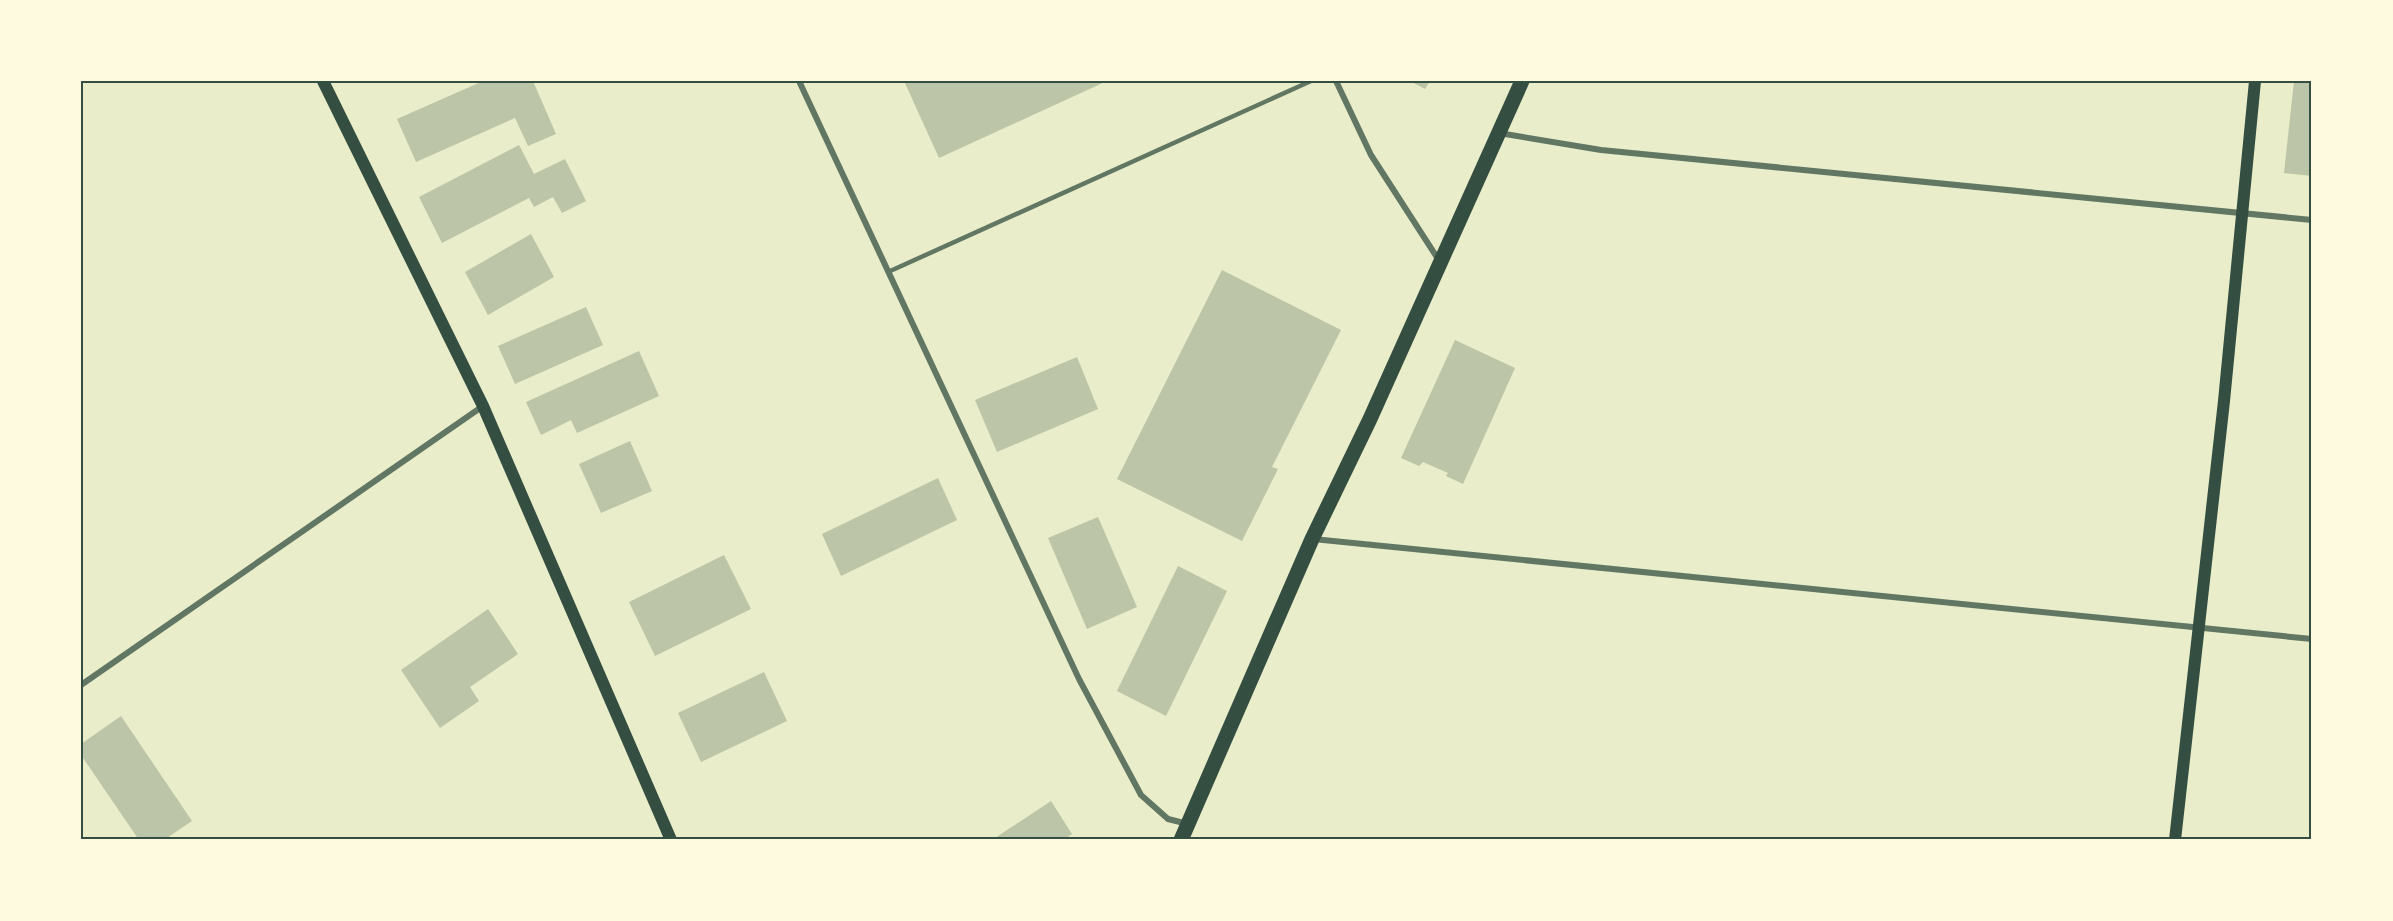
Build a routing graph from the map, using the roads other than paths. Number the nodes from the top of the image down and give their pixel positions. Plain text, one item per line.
1 (323, 81) edge
2 (799, 81) edge
3 (1311, 81) edge
4 (1336, 81) edge
5 (1522, 81) edge
6 (2255, 81) edge
7 (1498, 133) junction
8 (2242, 213) junction
9 (2312, 220) edge
10 (1440, 262) junction
11 (888, 272) junction
12 (483, 406) junction
13 (1312, 539) junction
14 (2199, 627) junction
15 (2312, 639) edge
16 (81, 685) edge
17 (1188, 824) junction
18 (672, 840) edge
19 (1181, 840) edge
20 (2175, 840) edge

1 - 12 main road
2 - 11 street
3 - 11 lane
4 - 10 street
5 - 7 main road
6 - 8 main road
7 - 8 street
7 - 10 main road
8 - 9 street
8 - 14 main road
10 - 13 main road
11 - 17 street
12 - 16 street
12 - 18 main road
13 - 14 street
13 - 17 main road
14 - 15 street
14 - 20 main road
17 - 19 main road

